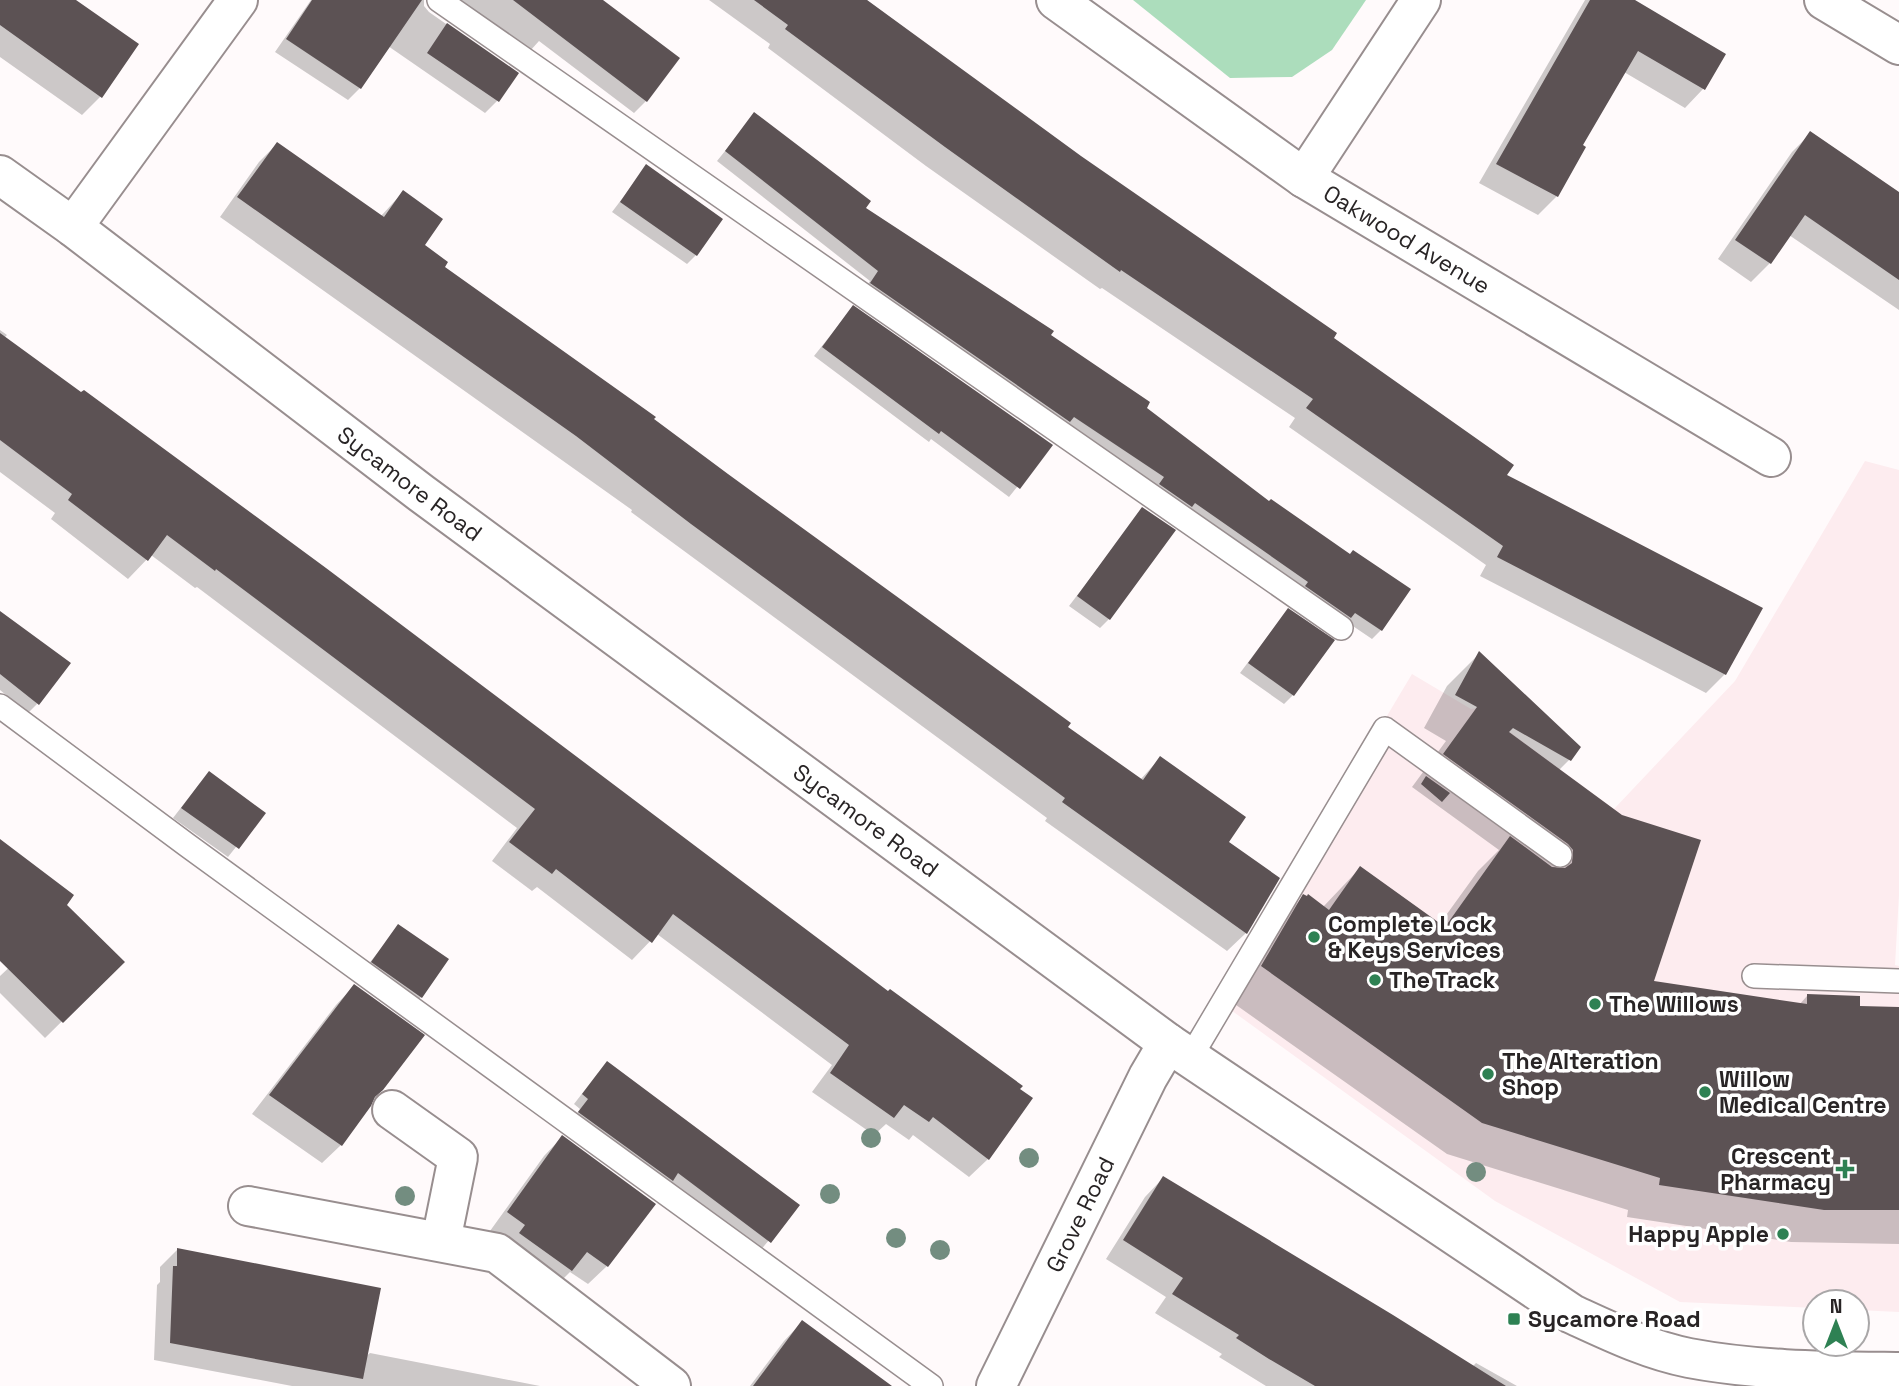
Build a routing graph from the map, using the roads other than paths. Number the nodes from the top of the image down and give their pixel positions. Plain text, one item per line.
1 (238, 0) edge
2 (439, 0) edge
3 (1056, 0) edge
4 (1421, 0) edge
5 (1824, 0) edge
6 (1899, 46) edge
7 (0, 175) edge
8 (1304, 178) junction
9 (73, 227) junction
10 (1771, 457) dead end
11 (1341, 628) dead end
12 (0, 706) edge
13 (1560, 855) dead end
14 (1754, 976) dead end
15 (1899, 981) edge
16 (1179, 1051) junction
17 (392, 1110) dead end
18 (248, 1206) dead end
19 (441, 1241) junction
20 (1899, 1373) edge
21 (1781, 1378) edge
22 (671, 1386) edge
23 (931, 1386) edge
24 (996, 1386) edge

1 - 9 street
2 - 11 lane
3 - 8 street, Oakwood Avenue
4 - 8 street
5 - 6 street
7 - 9 street, Sycamore Road
8 - 10 street, Oakwood Avenue
9 - 16 street, Sycamore Road
12 - 23 lane
13 - 16 lane
14 - 15 lane
16 - 21 street, Sycamore Road
16 - 24 street, Grove Road
17 - 19 street
18 - 19 street
19 - 22 street
20 - 21 street, Sycamore Road

